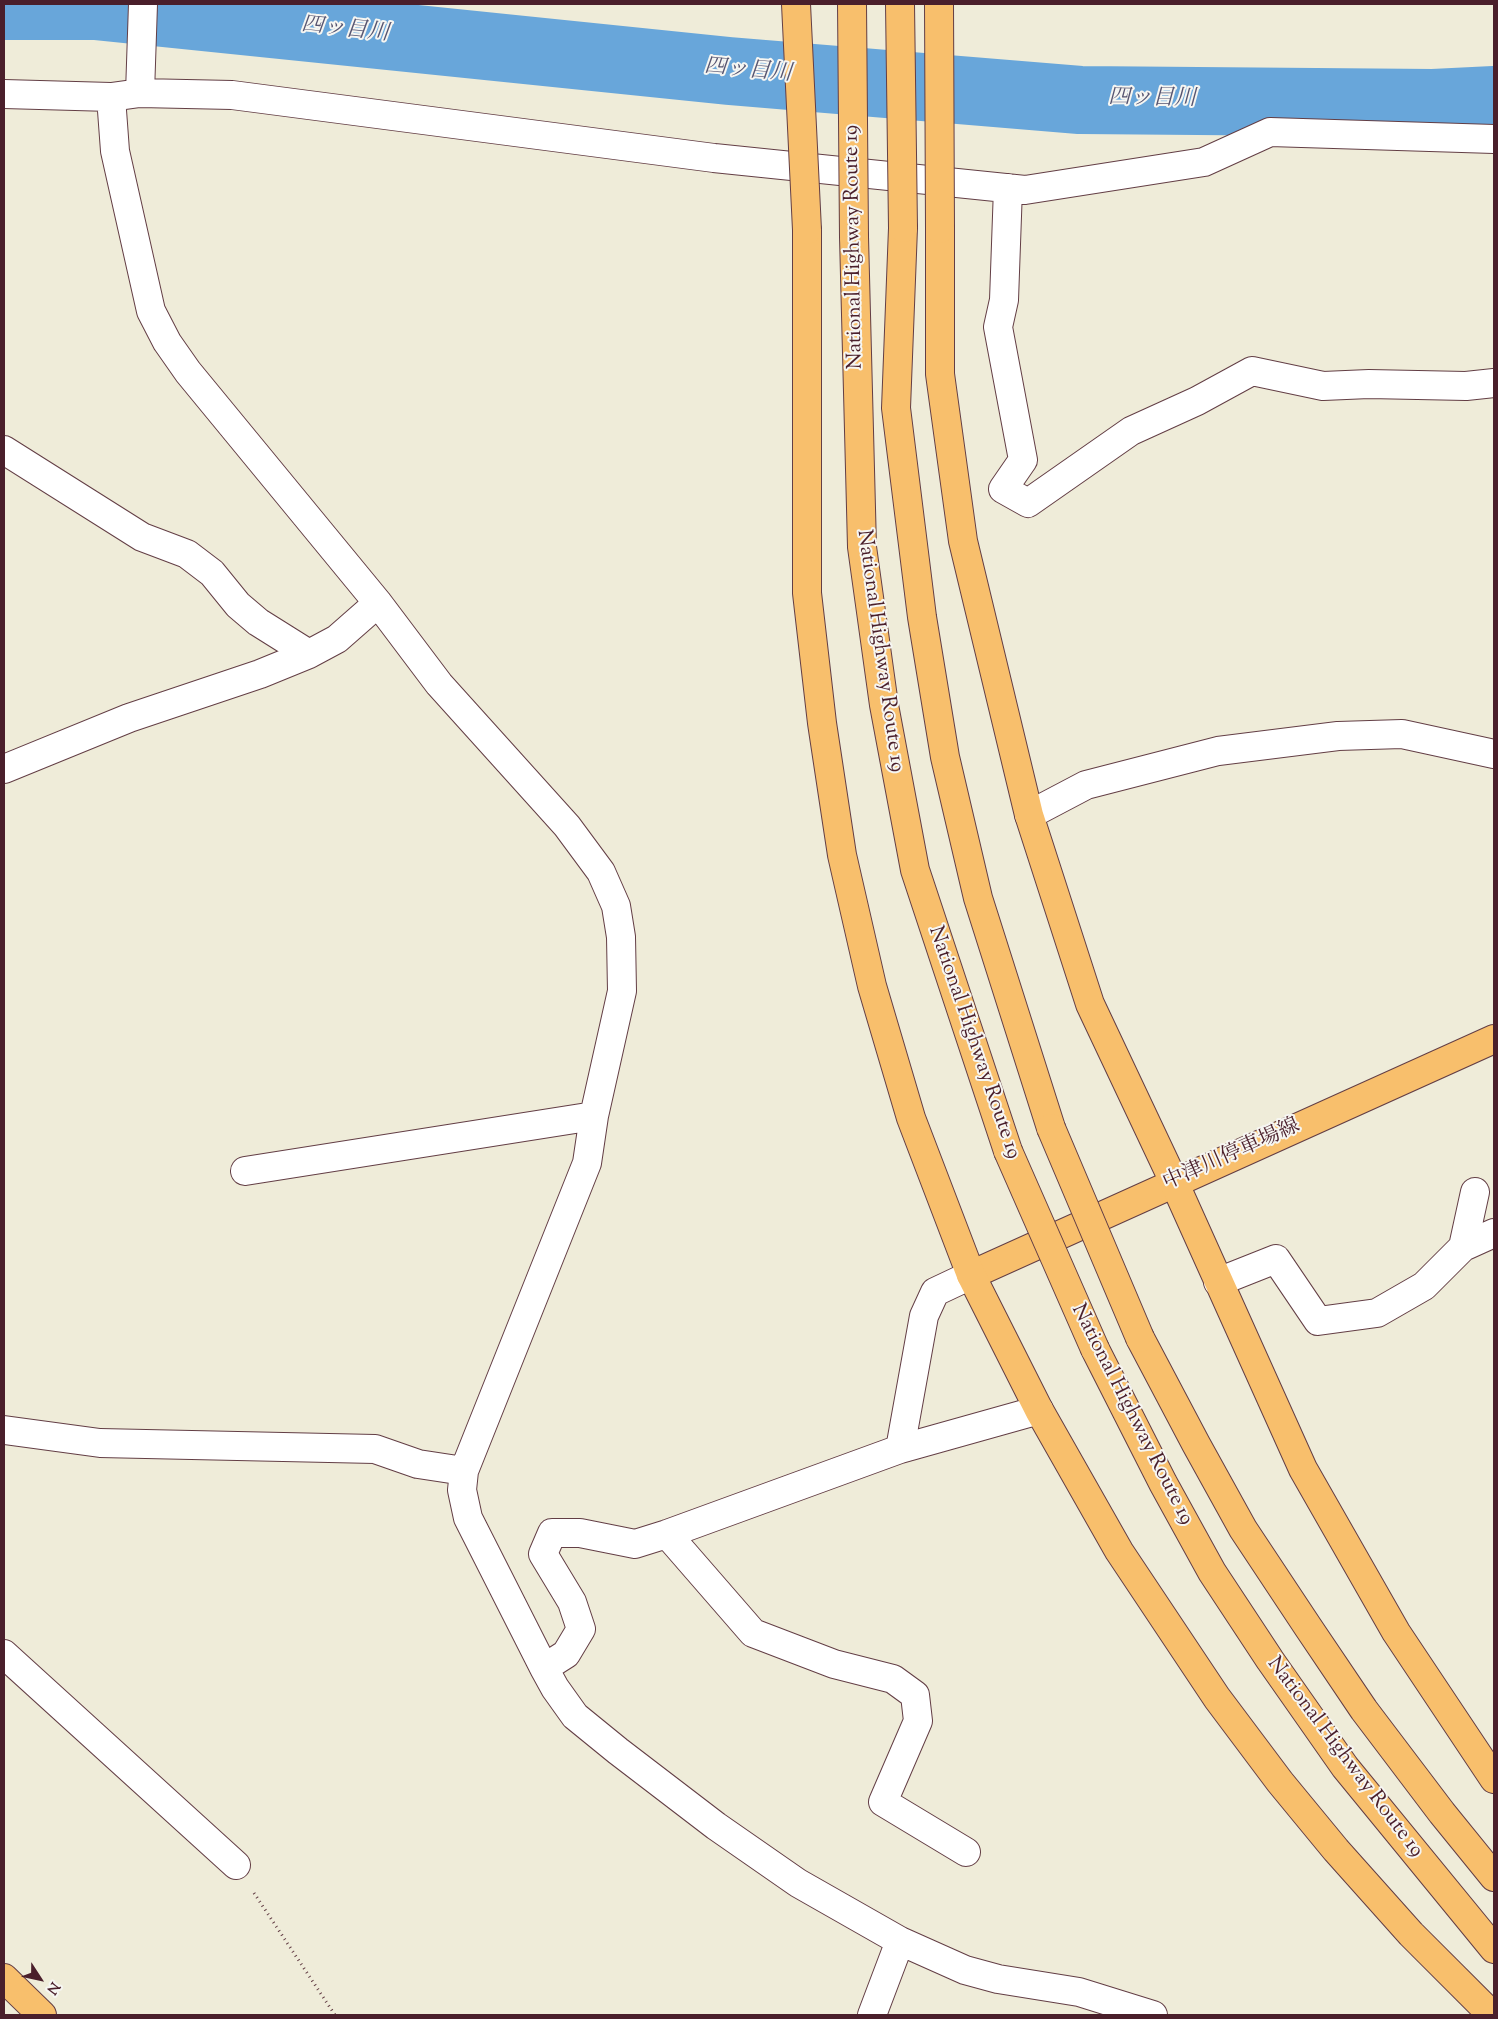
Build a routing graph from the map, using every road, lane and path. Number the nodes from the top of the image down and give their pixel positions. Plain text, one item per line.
1 (143, 4) edge
2 (796, 4) edge
3 (852, 4) edge
4 (900, 4) edge
5 (939, 4) edge
6 (140, 93) junction
7 (4, 94) edge
8 (111, 97) junction
9 (1494, 138) edge
10 (1008, 188) junction
11 (1494, 383) edge
12 (4, 450) edge
13 (378, 603) junction
14 (309, 654) junction
15 (1494, 754) edge
16 (4, 769) edge
17 (1029, 815) junction
18 (1494, 1039) edge
19 (594, 1116) junction
20 (245, 1172) dead end
21 (1174, 1182) junction
22 (1475, 1192) dead end
23 (1494, 1233) edge
24 (1462, 1247) junction
25 (971, 1275) junction
26 (1218, 1282) junction
27 (1039, 1410) junction
28 (4, 1430) edge
29 (900, 1449) junction
30 (464, 1471) junction
31 (666, 1534) junction
32 (4, 1654) edge
33 (544, 1668) junction
34 (1494, 1780) edge
35 (966, 1852) dead end
36 (236, 1865) joint
37 (1494, 1877) edge
38 (900, 1941) junction
39 (1494, 1950) edge
40 (4, 1978) edge
41 (42, 2015) edge
42 (336, 2015) edge
43 (872, 2015) edge
44 (1153, 2015) edge
45 (1492, 2015) edge

1 - 6 street
2 - 25 main road, bridge
3 - 39 main road, National Highway Route 19, bridge
4 - 37 main road, National Highway Route 19, bridge
5 - 17 main road, bridge
6 - 8 street
6 - 10 street
7 - 8 street
8 - 13 street
9 - 10 street
10 - 11 street
12 - 14 street
13 - 14 street
13 - 19 street
14 - 16 street
15 - 17 street
17 - 21 main road
18 - 21 main road, 中津川停車場線
19 - 20 street
19 - 30 street
21 - 25 main road, 中津川停車場線
21 - 26 main road
22 - 24 street
23 - 24 street
24 - 26 street
25 - 27 main road
25 - 29 street
26 - 34 main road
27 - 29 street
27 - 45 main road
28 - 30 street
29 - 31 street
30 - 33 street
31 - 33 street
31 - 35 street
32 - 36 street
33 - 38 street
36 - 42 path
38 - 43 street
38 - 44 street
40 - 41 main road

